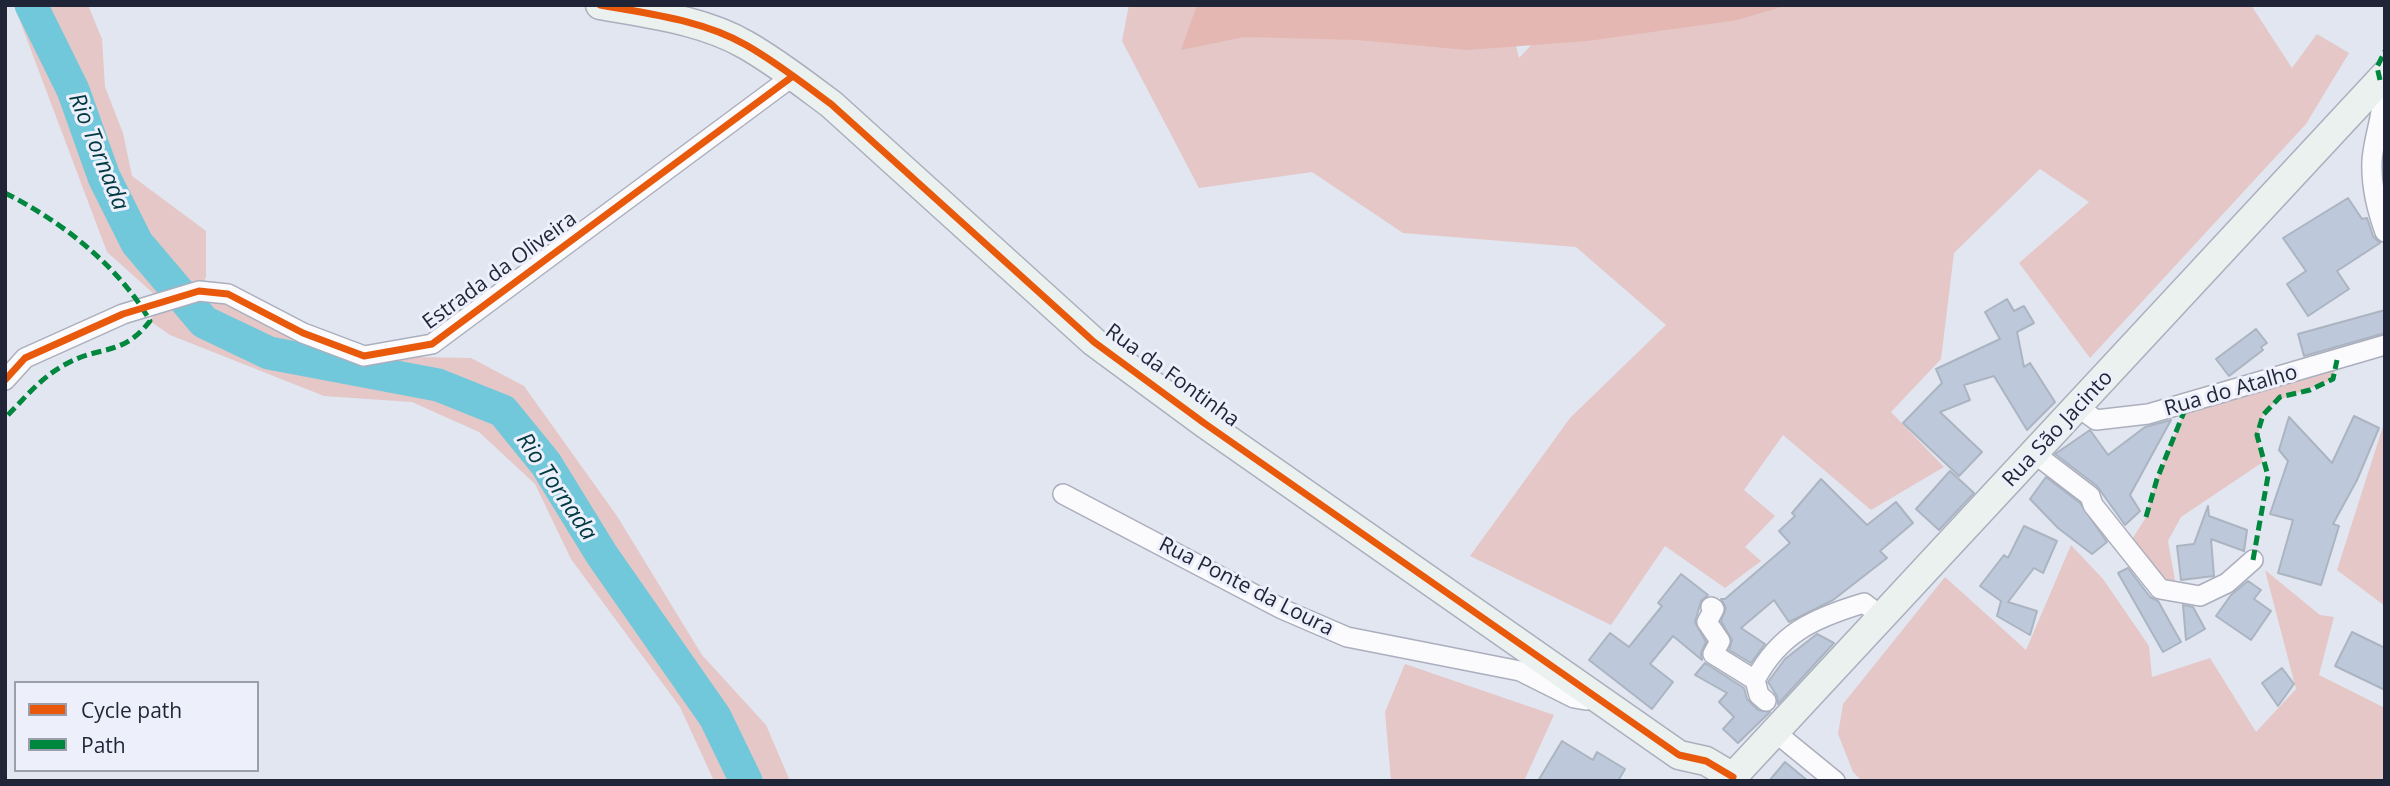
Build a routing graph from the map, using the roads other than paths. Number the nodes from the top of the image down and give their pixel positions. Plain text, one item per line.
1 (600, 5) edge
2 (793, 76) junction
3 (2382, 77) edge
4 (2385, 232) edge
5 (2385, 345) edge
6 (5, 380) edge
7 (2078, 407) junction
8 (2035, 454) junction
9 (1063, 494) dead end
10 (2253, 560) dead end
11 (1710, 607) dead end
12 (1882, 617) junction
13 (1755, 680) junction
14 (1596, 694) junction
15 (1766, 701) dead end
16 (1775, 732) junction
17 (1679, 755) junction
18 (1731, 779) edge
19 (1693, 781) edge
20 (1835, 781) edge

1 - 2 street, Rua da Fontinha
2 - 6 street, Estrada da Oliveira
2 - 14 street, Rua da Fontinha
3 - 4 street
3 - 7 street, Rua São Jacinto
5 - 7 street, Rua do Atalho
7 - 8 street, Rua São Jacinto
8 - 10 street
8 - 12 street, Rua São Jacinto
9 - 14 street, Rua Ponte da Loura
11 - 13 street
12 - 13 street
12 - 16 street, Rua São Jacinto
13 - 15 street
14 - 17 street, Rua da Fontinha
16 - 18 street, Rua São Jacinto
16 - 20 street
17 - 18 street, Rua da Fontinha
17 - 19 street, Rua da Fontinha

